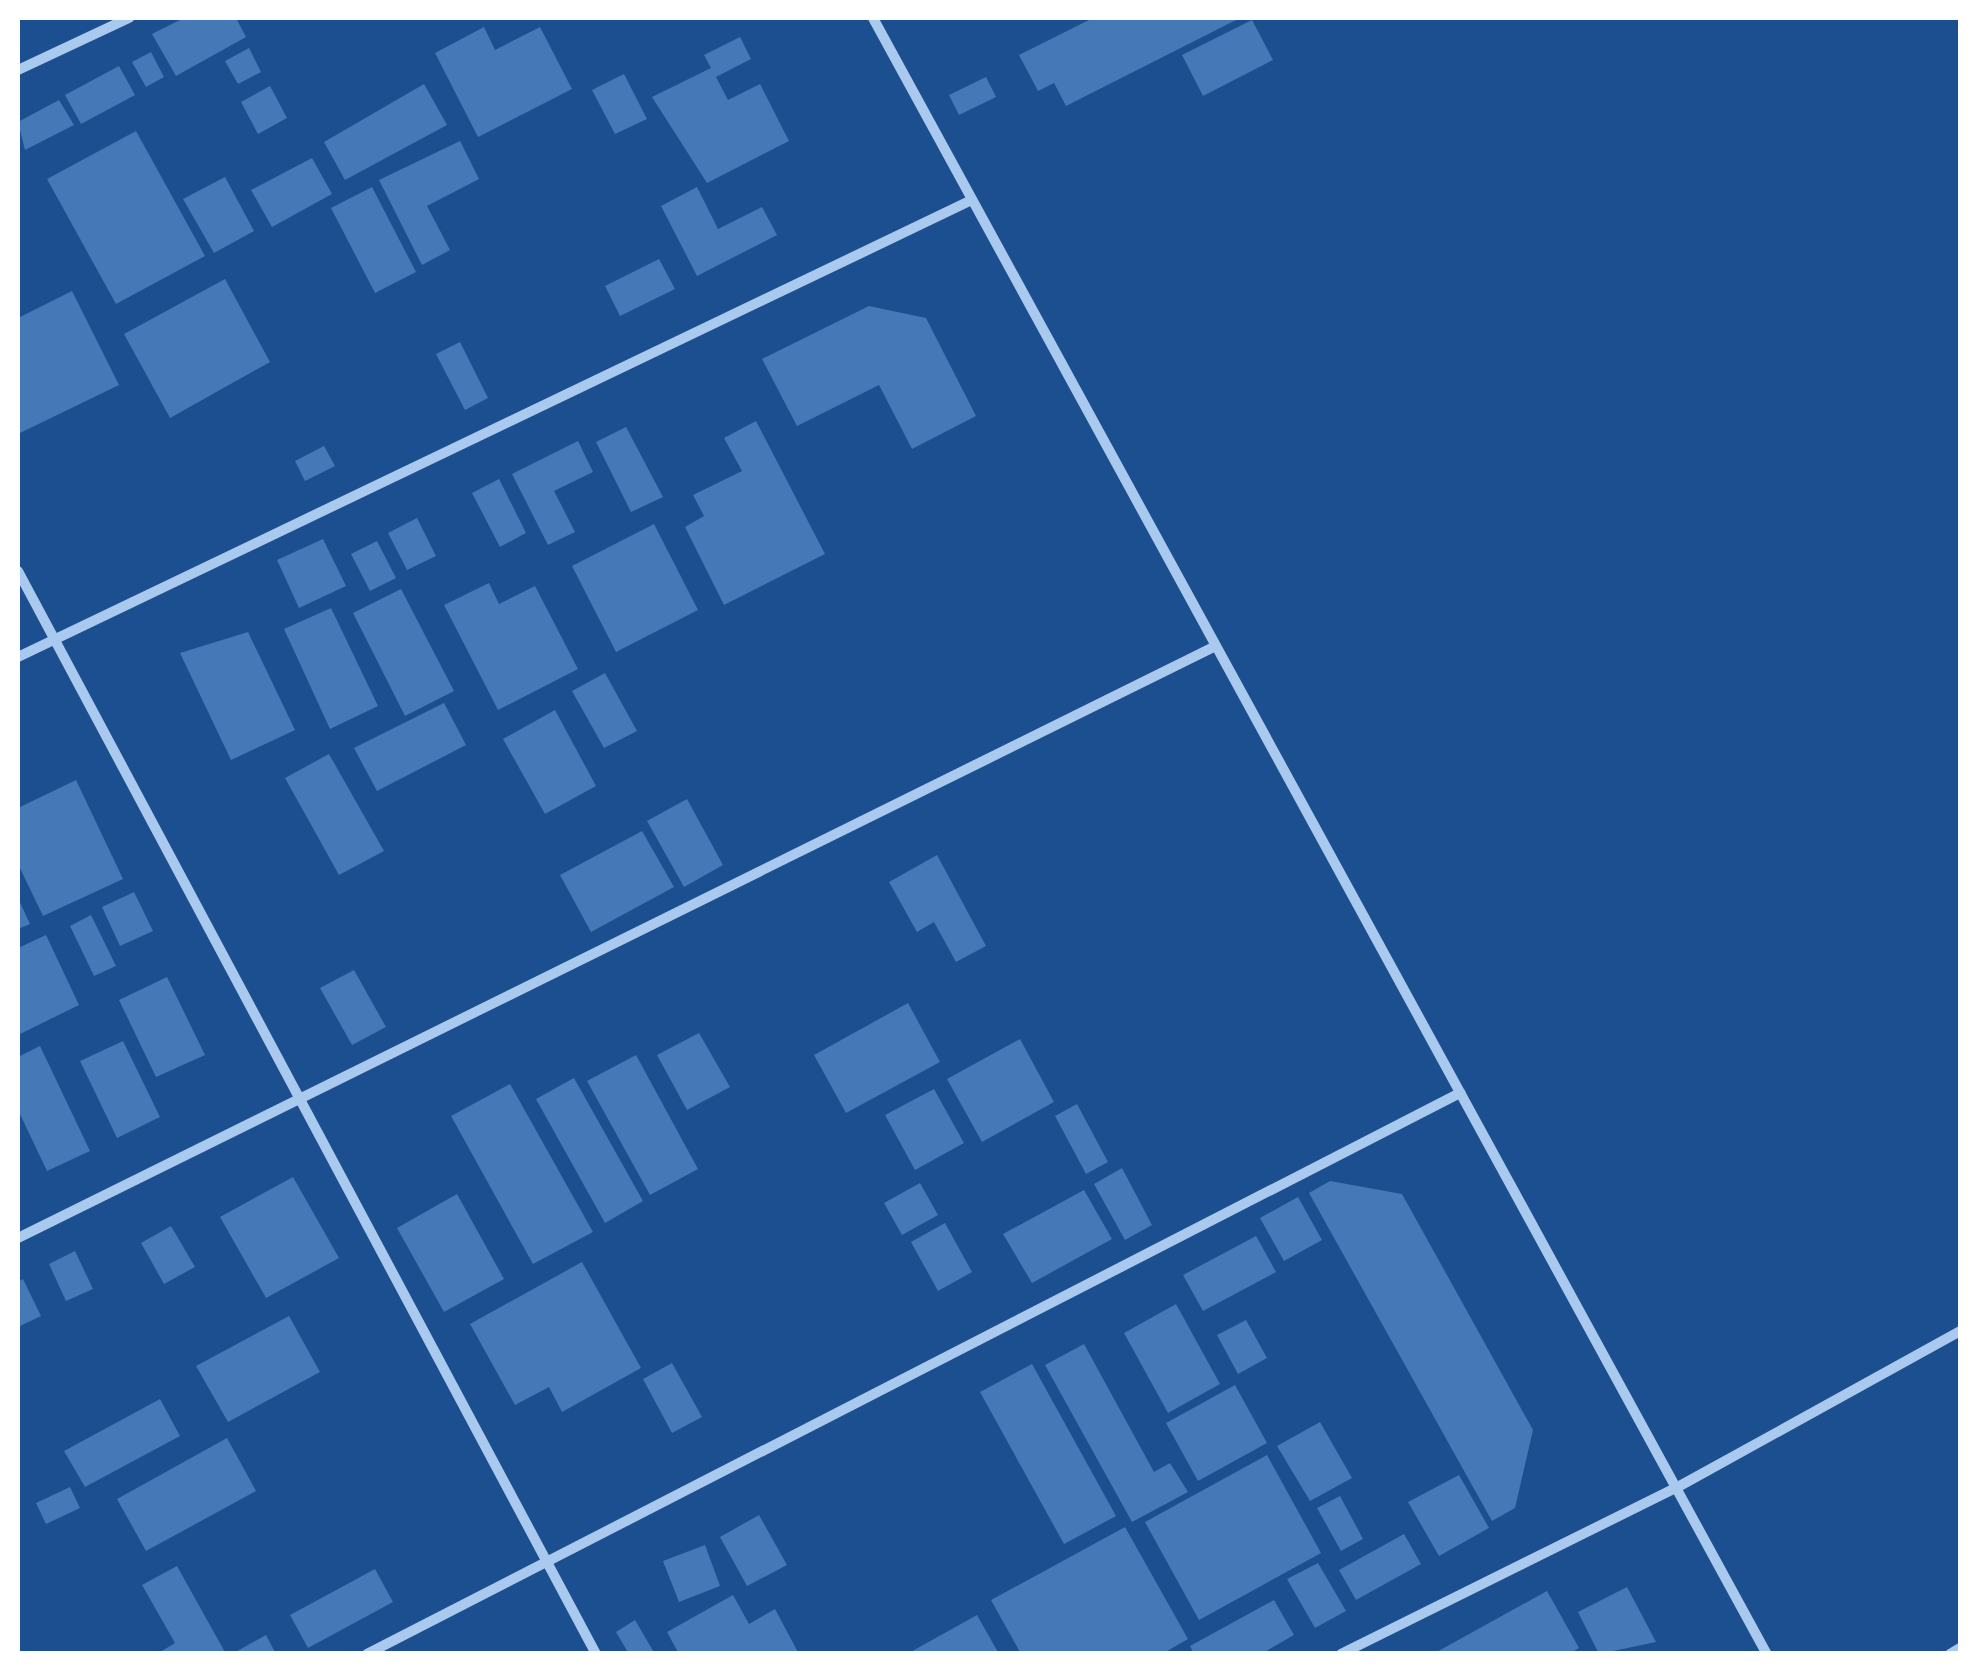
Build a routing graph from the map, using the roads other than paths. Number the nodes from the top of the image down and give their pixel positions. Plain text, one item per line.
1 (129, 18) edge
2 (872, 18) edge
3 (18, 70) edge
4 (972, 200) junction
5 (18, 571) edge
6 (54, 640) junction
7 (1216, 646) junction
8 (18, 657) edge
9 (1460, 1093) junction
10 (304, 1096) junction
11 (18, 1238) edge
12 (1960, 1331) edge
13 (1676, 1488) junction
14 (548, 1558) junction
15 (1960, 1648) edge
16 (367, 1654) edge
17 (596, 1654) edge
18 (1341, 1654) edge
19 (1767, 1654) edge
20 (1950, 1654) edge

1 - 3 street
2 - 4 street
4 - 6 street
4 - 7 street
5 - 6 street
6 - 8 street
6 - 10 street
7 - 9 street
7 - 10 street
9 - 13 street
9 - 14 street
10 - 11 street
10 - 14 street
12 - 13 street
13 - 18 street
13 - 19 street
14 - 16 street
14 - 17 street
15 - 20 street

